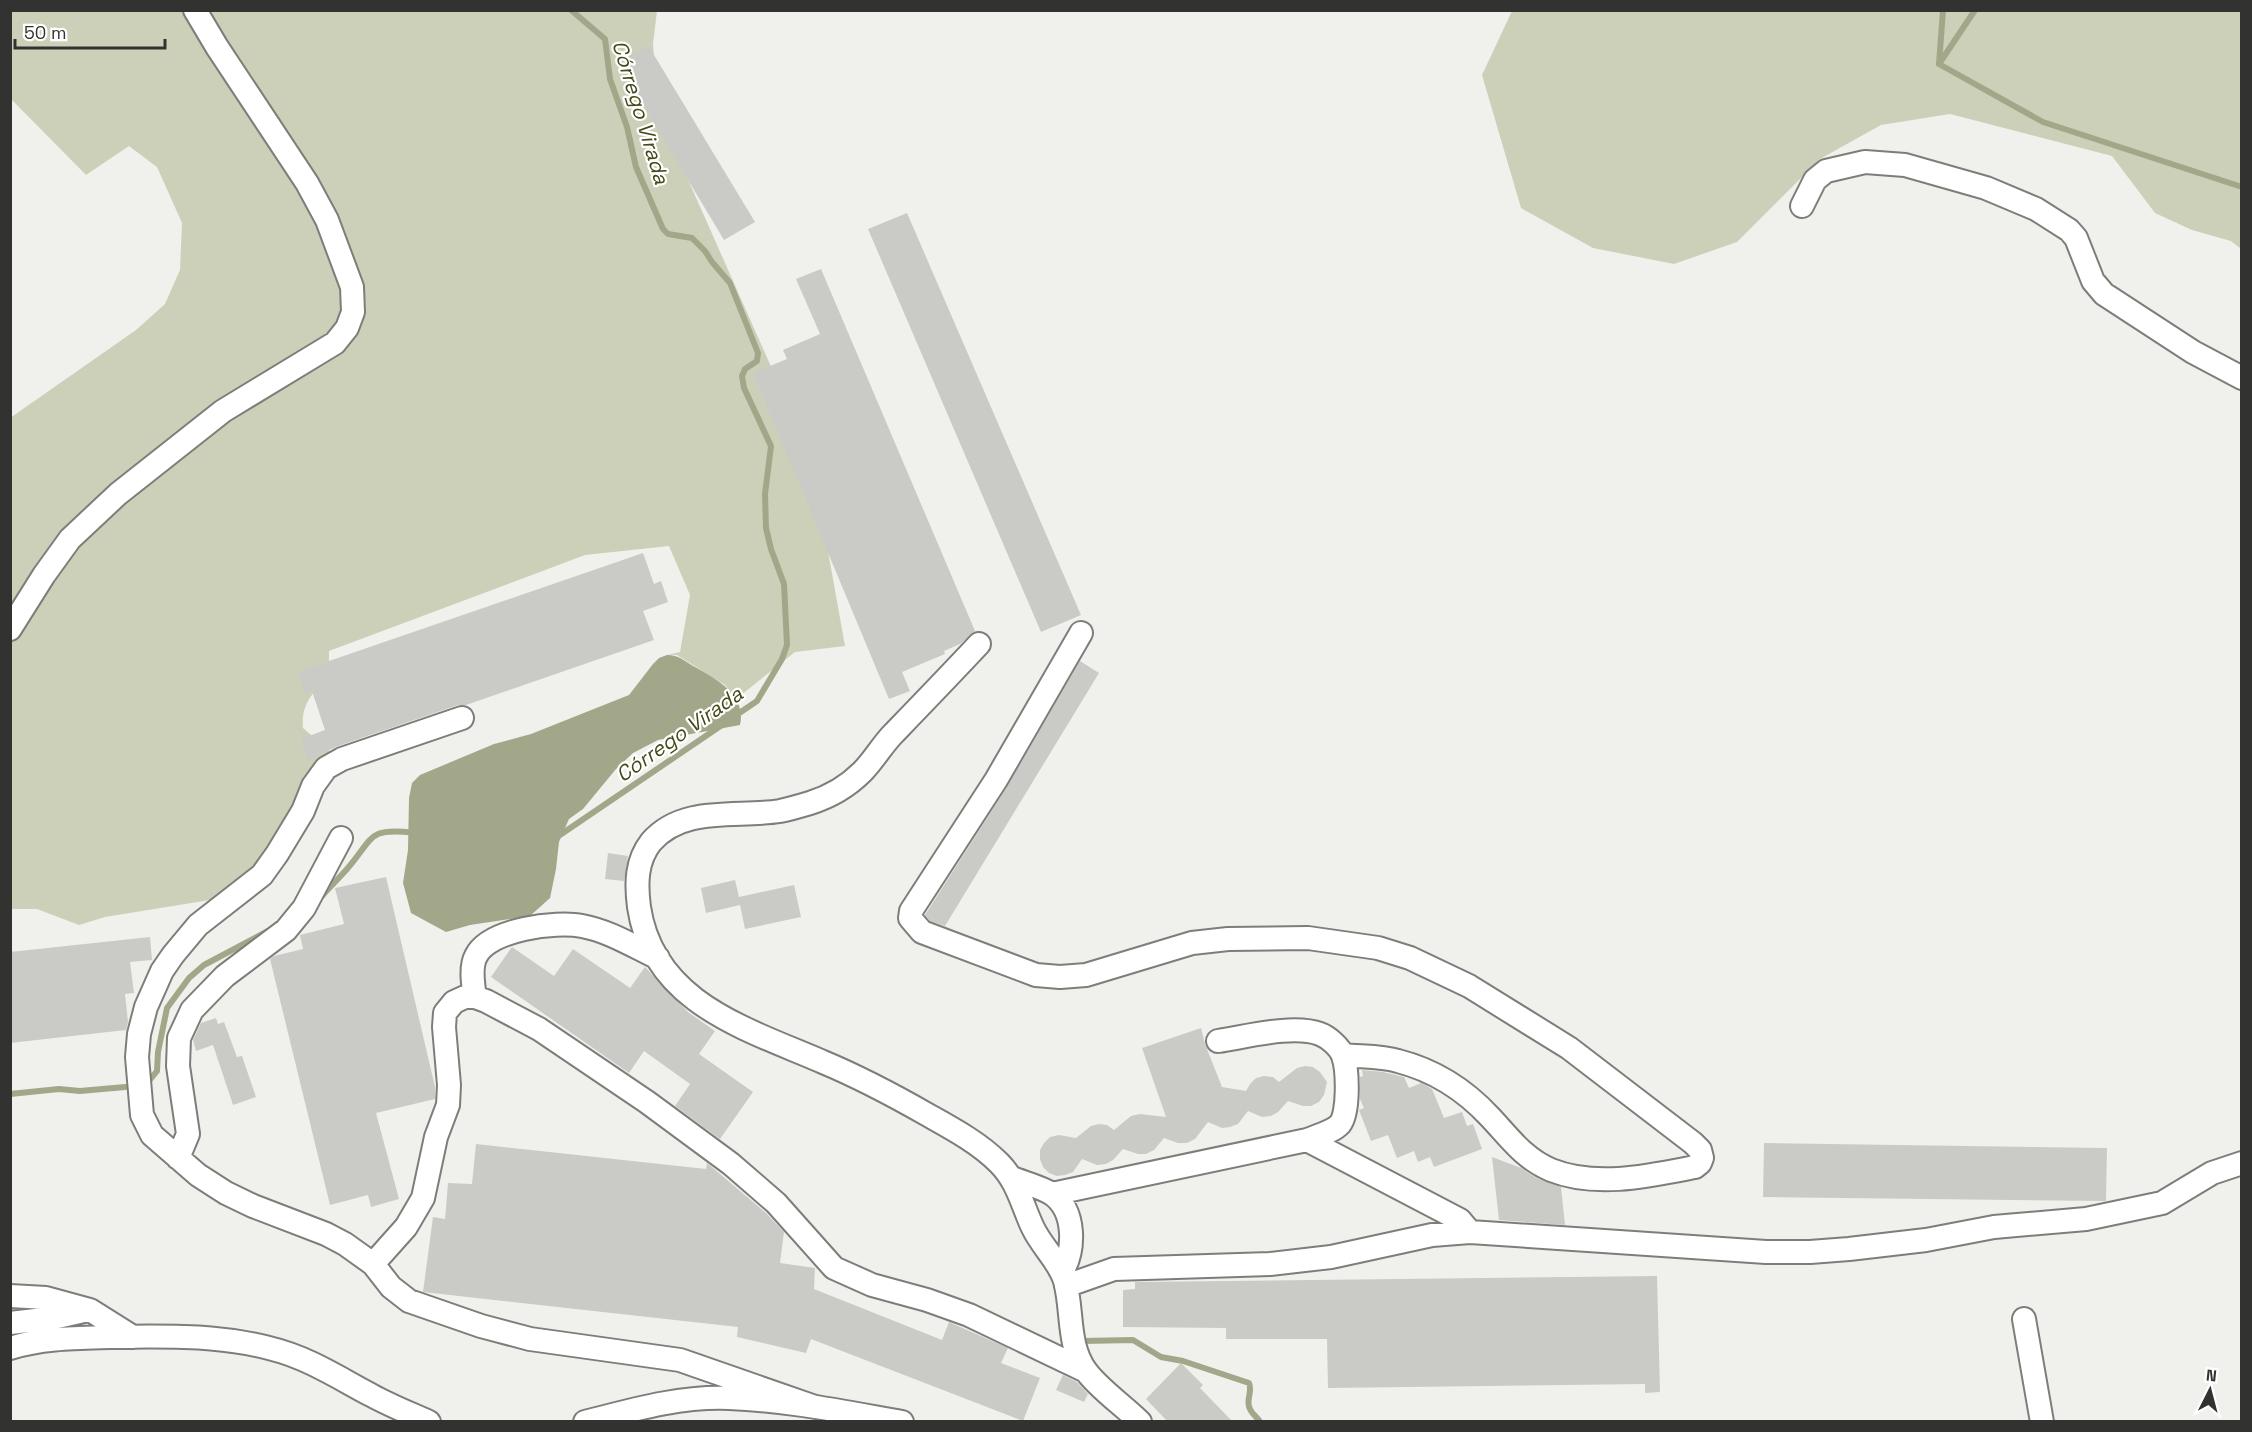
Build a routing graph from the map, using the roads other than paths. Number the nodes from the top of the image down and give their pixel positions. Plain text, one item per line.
1 (195, 10) edge
2 (1802, 206) dead end
3 (2241, 378) edge
4 (10, 629) edge
5 (1081, 633) dead end
6 (979, 644) dead end
7 (462, 718) dead end
8 (340, 838) dead end
9 (658, 958) junction
10 (475, 997) junction
11 (1218, 1041) dead end
12 (1343, 1055) junction
13 (1307, 1140) junction
14 (178, 1158) junction
15 (2241, 1163) edge
16 (1012, 1178) junction
17 (1052, 1194) junction
18 (1470, 1232) junction
19 (373, 1264) junction
20 (1064, 1279) junction
21 (10, 1296) edge
22 (90, 1310) junction
23 (2024, 1319) dead end
24 (10, 1323) edge
25 (133, 1336) junction
26 (10, 1348) edge
27 (1086, 1371) junction
28 (815, 1407) junction
29 (429, 1422) edge
30 (585, 1422) edge
31 (902, 1422) edge
32 (1140, 1422) edge
33 (2042, 1422) edge

1 - 4 street
2 - 3 street
5 - 12 street
6 - 9 street
7 - 14 street
8 - 14 street
9 - 10 street
9 - 16 street
10 - 19 street
10 - 27 street
11 - 12 street
12 - 13 street
13 - 17 street
13 - 18 street
14 - 19 street
15 - 18 street
16 - 17 street
16 - 20 street
17 - 20 street
18 - 20 street
19 - 28 street
20 - 27 street
21 - 22 street
22 - 24 street
22 - 25 street
23 - 33 street
25 - 26 street
25 - 29 street
27 - 32 street
28 - 30 street
28 - 31 street

